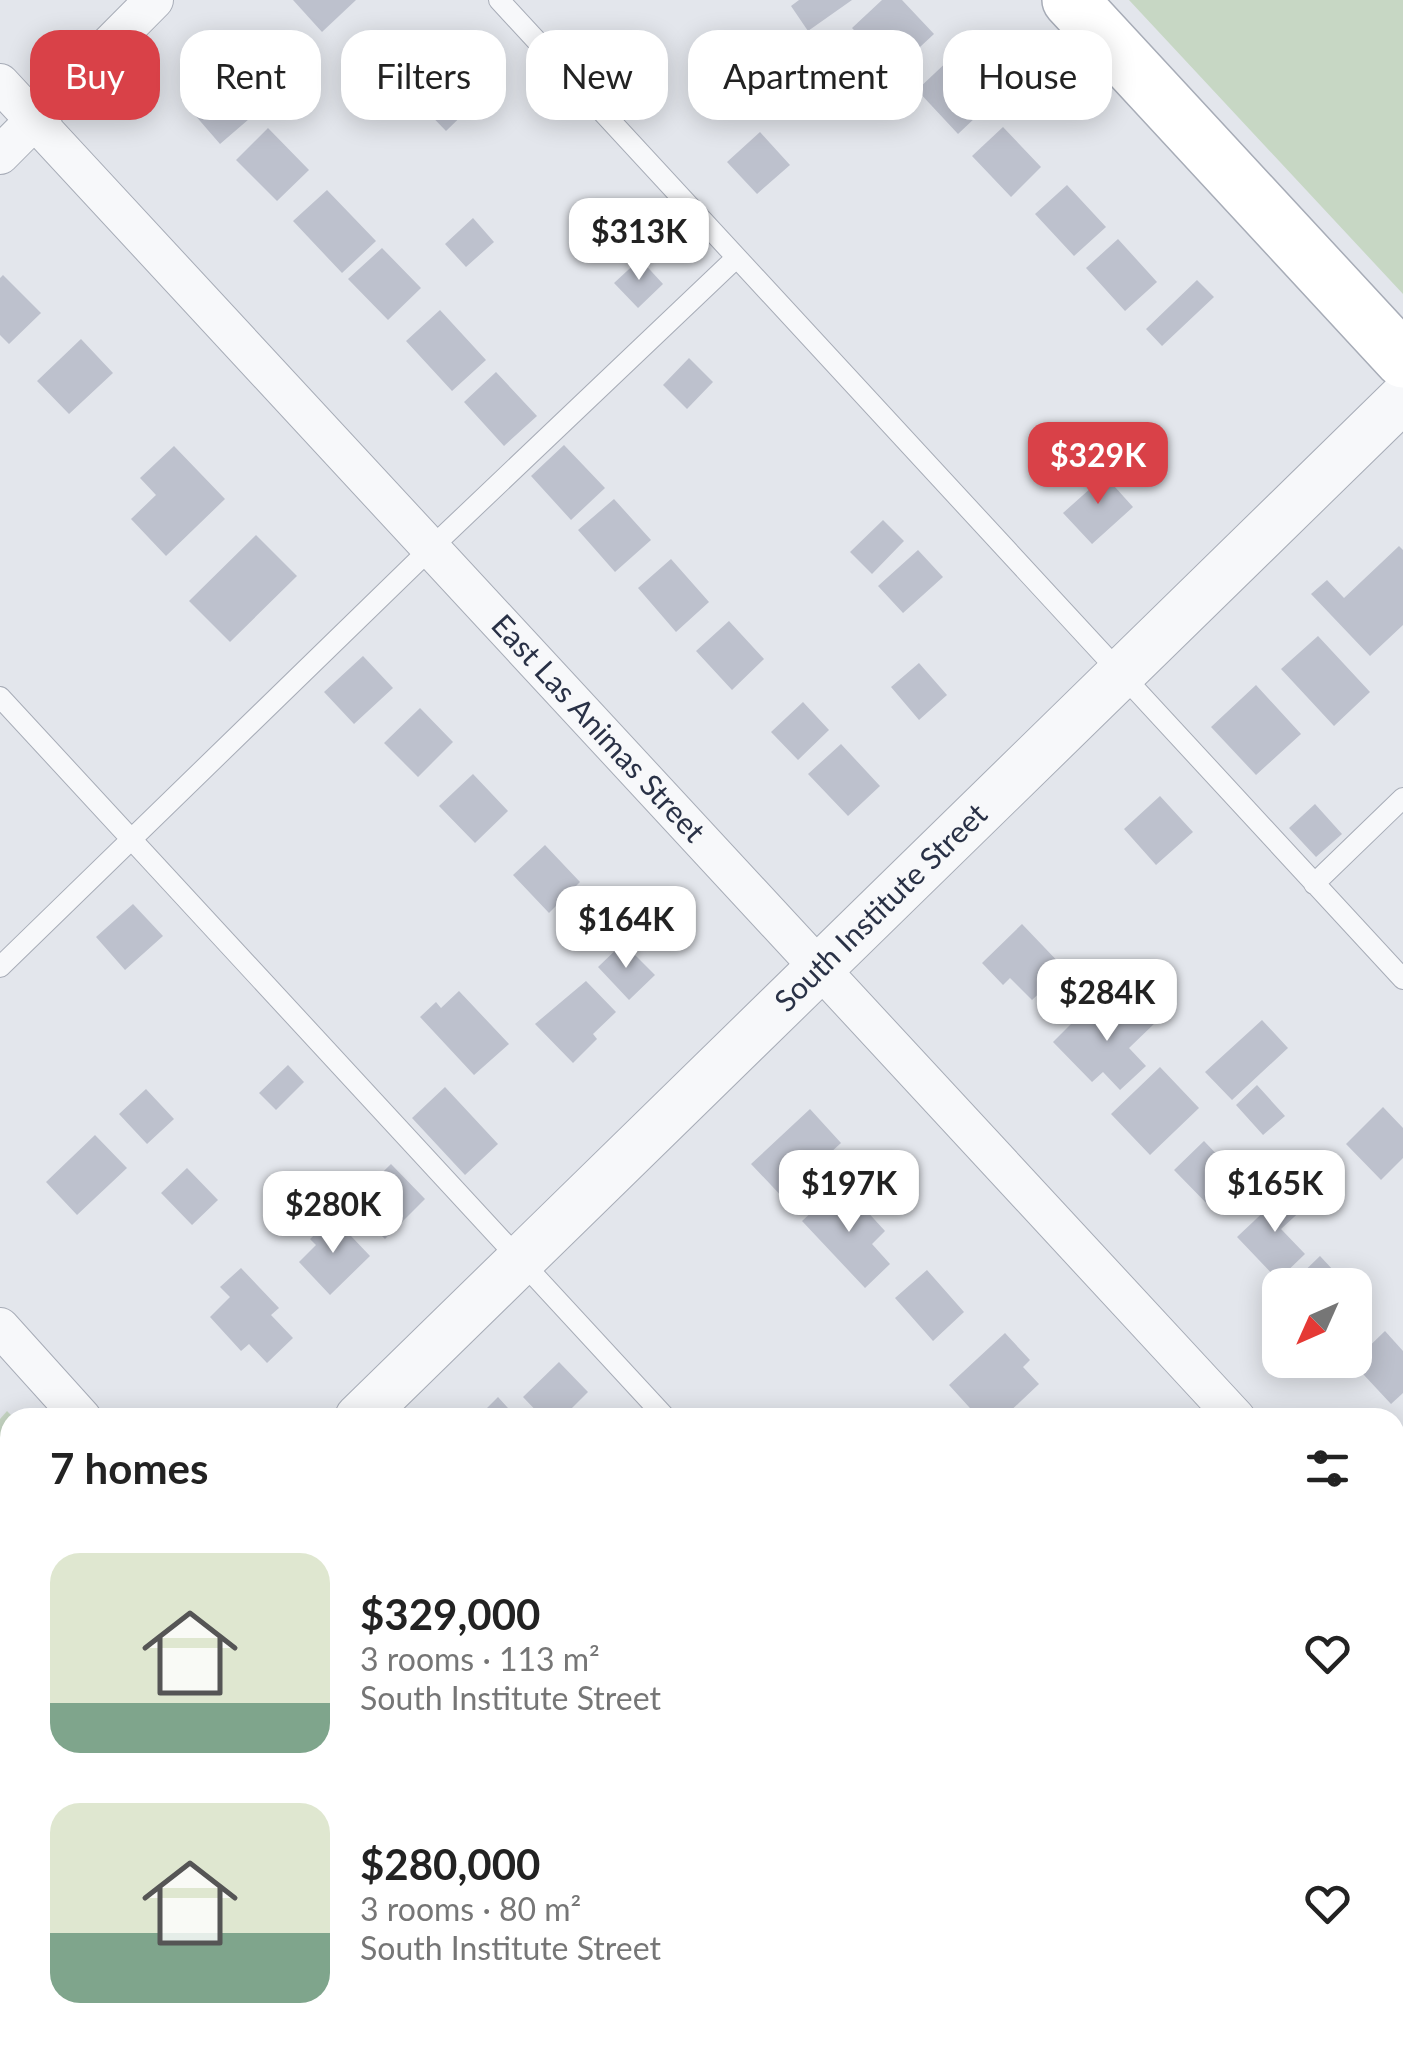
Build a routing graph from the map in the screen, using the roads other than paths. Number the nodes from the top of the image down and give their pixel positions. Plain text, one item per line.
1 (154, 0) edge
2 (499, 0) edge
3 (1070, 0) edge
4 (124, 30) edge
5 (0, 82) edge
6 (30, 115) edge
7 (35, 120) joint
8 (0, 155) edge
9 (736, 258) junction
10 (1403, 360) edge
11 (1403, 398) edge
12 (431, 548) junction
13 (1119, 674) junction
14 (0, 697) edge
15 (1403, 798) edge
16 (132, 838) junction
17 (1314, 884) junction
18 (818, 966) junction
19 (0, 967) edge
20 (1403, 979) edge
21 (520, 1260) junction
22 (0, 1328) edge
23 (73, 1408) edge
24 (369, 1408) edge
25 (657, 1408) edge
26 (1227, 1408) edge

1 - 4 street
2 - 9 lane
3 - 10 main road
5 - 6 street, East Las Animas Street
7 - 8 street
7 - 12 street, East Las Animas Street
9 - 12 lane
9 - 13 lane
11 - 13 street, South Institute Street
12 - 16 lane
12 - 18 street, East Las Animas Street
13 - 17 lane
13 - 18 street, South Institute Street
14 - 16 lane
15 - 17 lane
16 - 19 lane
16 - 21 lane
17 - 20 lane
18 - 21 street, South Institute Street
18 - 26 street, East Las Animas Street
21 - 24 street, South Institute Street
21 - 25 lane
22 - 23 street

